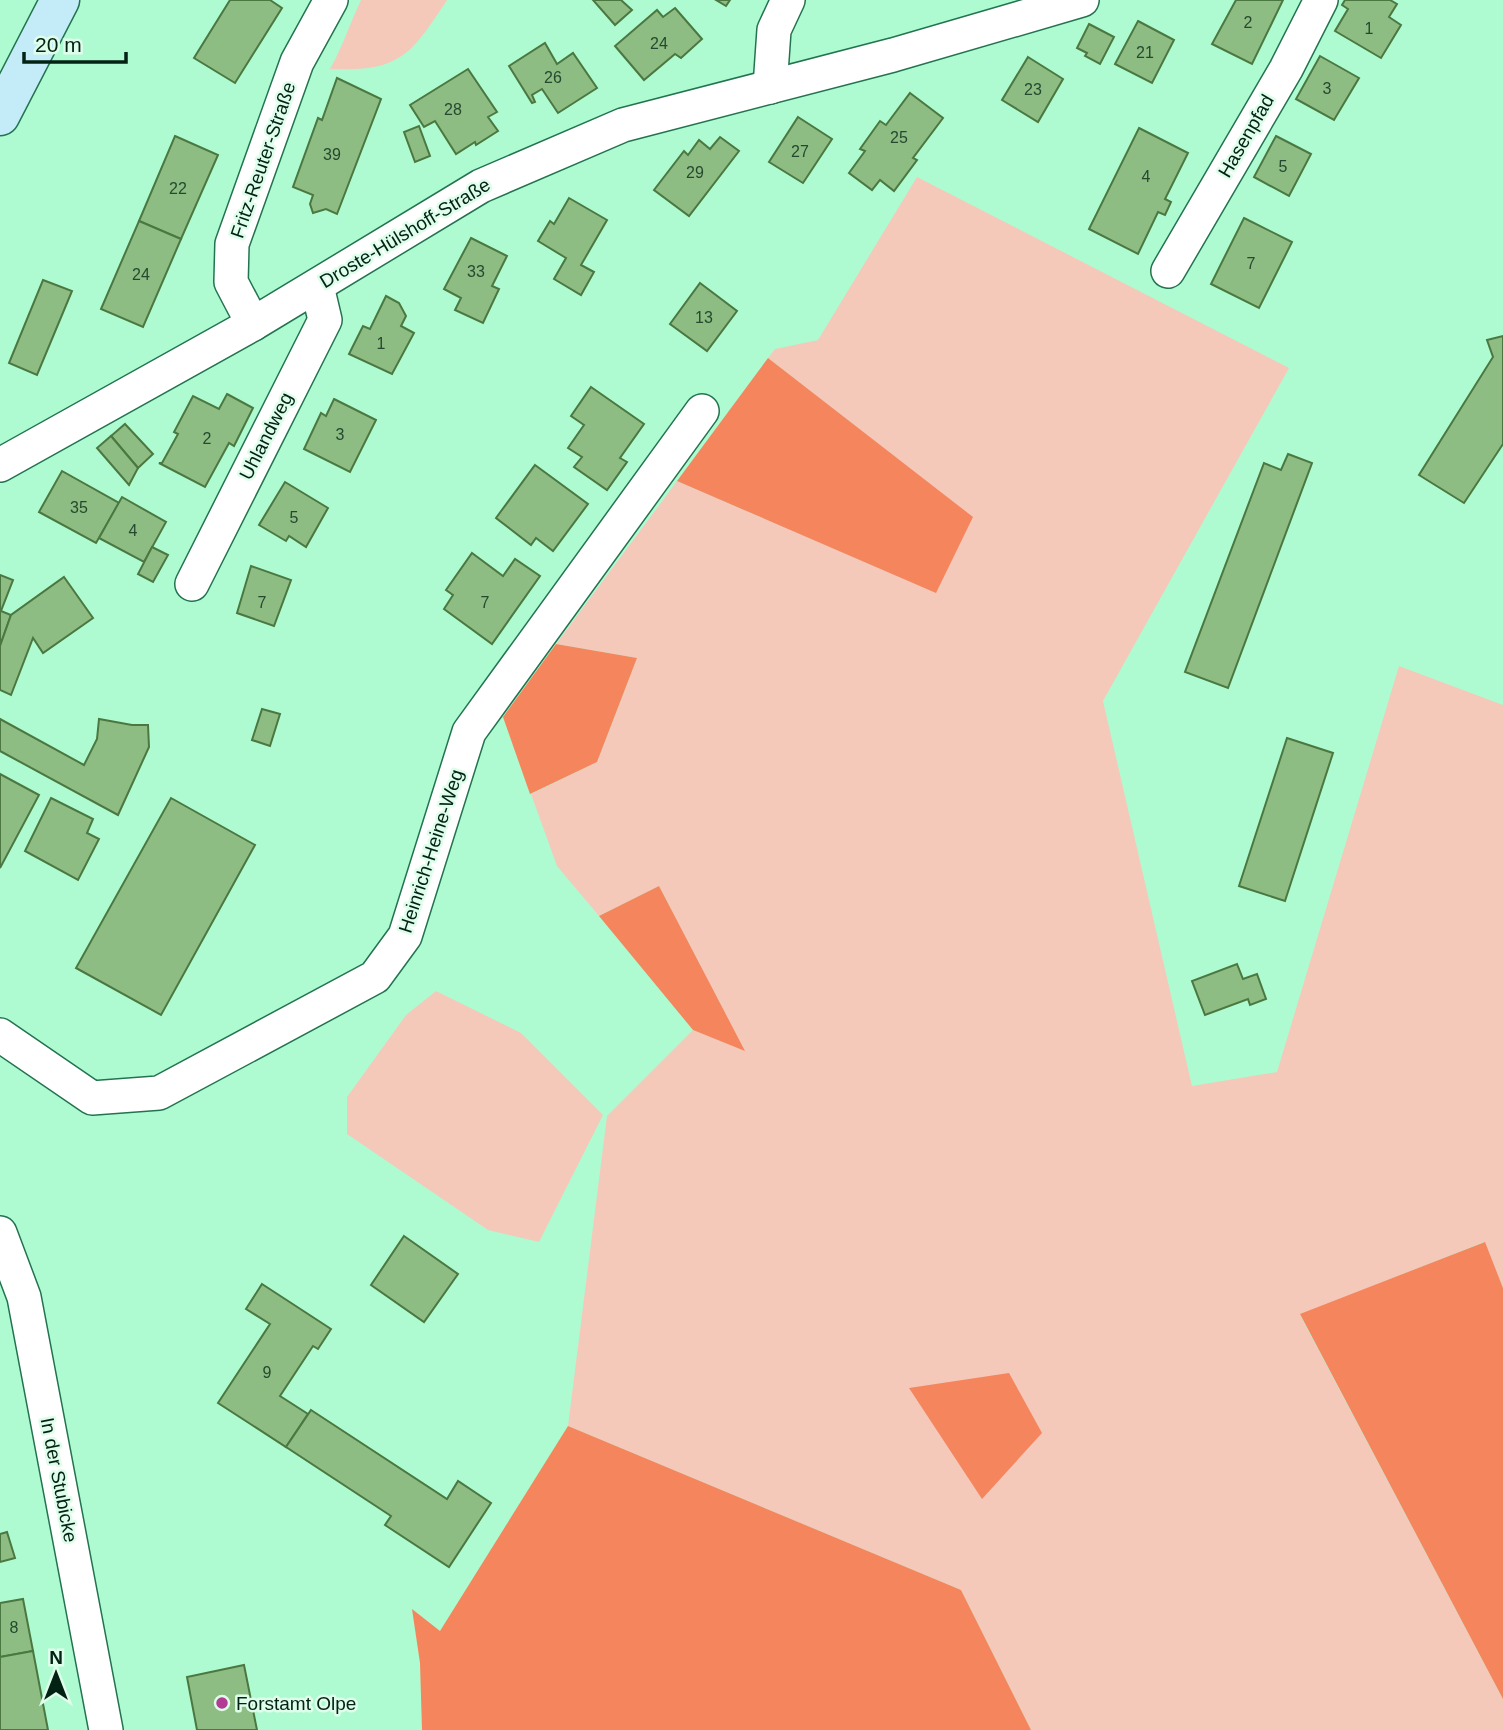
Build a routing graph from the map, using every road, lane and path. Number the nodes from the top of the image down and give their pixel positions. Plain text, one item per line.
1 (60, 0) edge
2 (331, 0) edge
3 (788, 0) edge
4 (1082, 0) edge
5 (1321, 0) edge
6 (770, 86) junction
7 (0, 116) edge
8 (1168, 271) dead end
9 (317, 286) junction
10 (253, 324) junction
11 (702, 411) dead end
12 (0, 465) edge
13 (192, 584) dead end
14 (0, 1035) edge
15 (0, 1233) edge
16 (106, 1730) edge

1 - 7 main road
2 - 10 street, Fritz-Reuter-Straße
3 - 6 street
4 - 6 street, Droste-Hülshoff-Straße
5 - 8 street, Hasenpfad
6 - 9 street, Droste-Hülshoff-Straße
9 - 10 street, Droste-Hülshoff-Straße
9 - 13 street, Uhlandweg
10 - 12 street, Droste-Hülshoff-Straße
11 - 14 street, Heinrich-Heine-Weg
15 - 16 street, In der Stubicke

